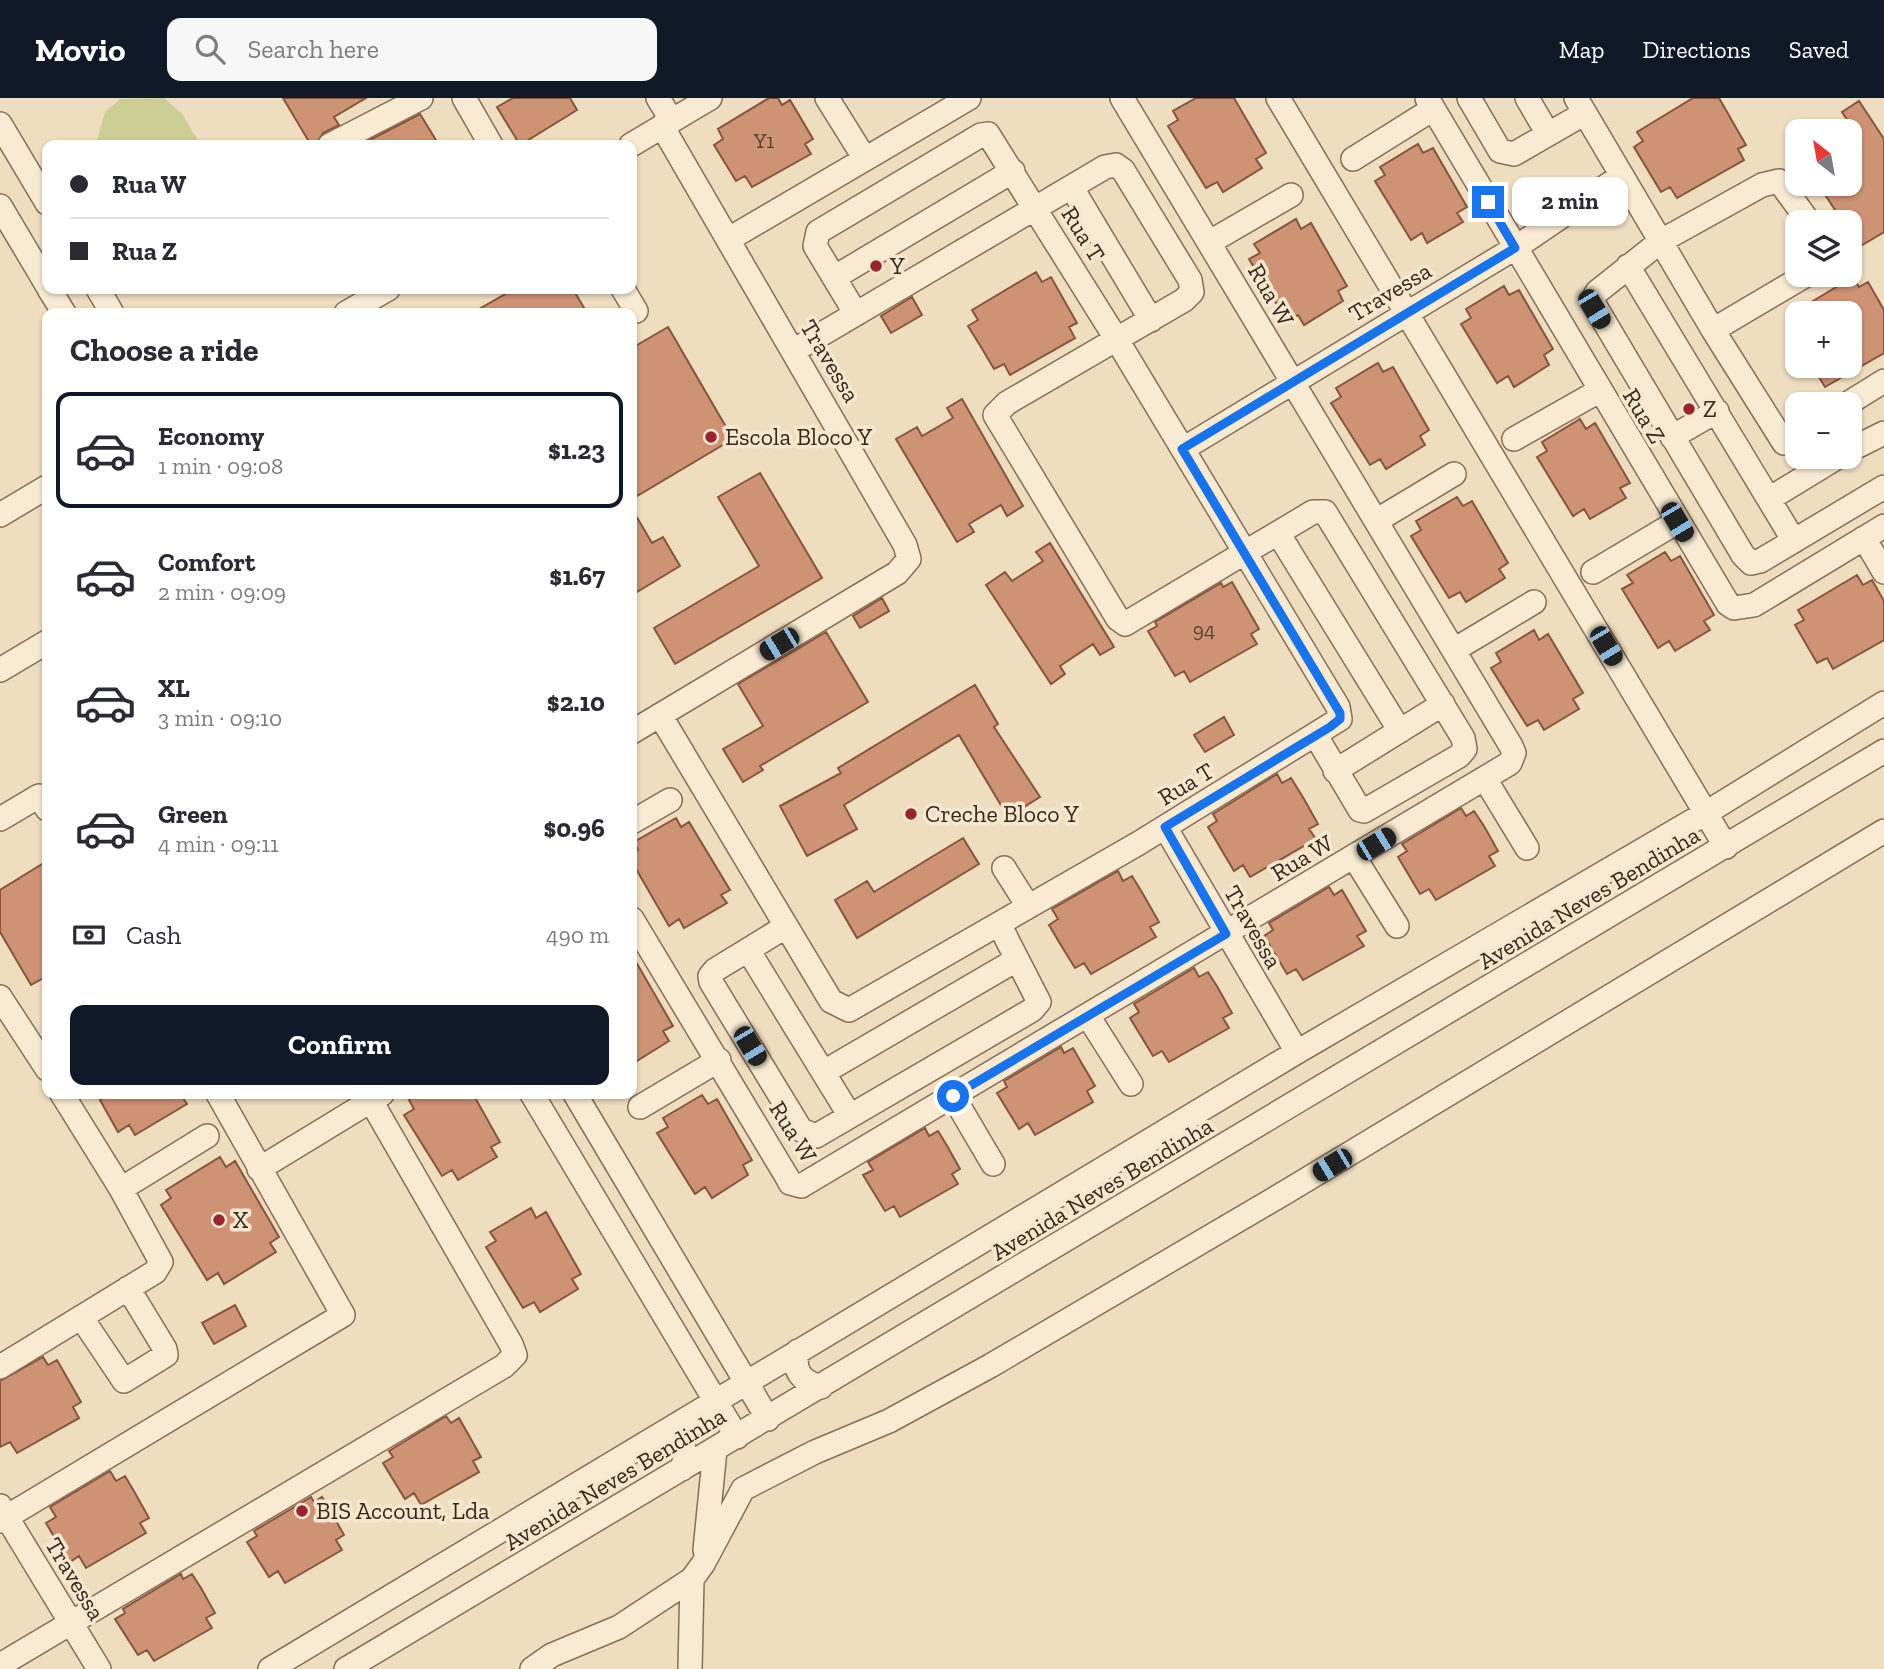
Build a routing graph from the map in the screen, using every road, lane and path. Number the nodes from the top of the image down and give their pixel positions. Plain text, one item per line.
1 (421, 98) edge
2 (464, 98) edge
3 (658, 98) edge
4 (710, 98) edge
5 (827, 98) edge
6 (969, 98) edge
7 (1122, 98) edge
8 (1278, 98) edge
9 (1469, 98) edge
10 (1527, 98) edge
11 (1430, 104) edge
12 (384, 106) edge
13 (1581, 106) edge
14 (667, 123) junction
15 (0, 124) edge
16 (1548, 134) junction
17 (337, 140) edge
18 (488, 140) edge
19 (637, 141) edge
20 (864, 159) junction
21 (1353, 159) dead end
22 (1013, 171) junction
23 (1621, 176) junction
24 (1072, 187) junction
25 (42, 195) edge
26 (1290, 195) dead end
27 (0, 206) edge
28 (1036, 208) junction
29 (1800, 210) edge
30 (729, 239) junction
31 (1661, 241) junction
32 (1210, 242) junction
33 (1515, 248) junction
34 (1628, 266) junction
35 (42, 277) edge
36 (835, 277) junction
37 (1786, 287) edge
38 (379, 294) edge
39 (355, 308) edge
40 (1406, 313) junction
41 (856, 314) junction
42 (1151, 320) junction
43 (1713, 330) junction
44 (1117, 340) junction
45 (793, 351) junction
46 (1292, 381) junction
47 (1884, 381) edge
48 (1598, 391) junction
49 (1862, 395) edge
50 (1717, 411) junction
51 (1884, 433) edge
52 (1672, 437) junction
53 (1514, 439) dead end
54 (1785, 442) edge
55 (1862, 442) edge
56 (1182, 449) junction
57 (1818, 469) edge
58 (1454, 474) dead end
59 (1884, 487) edge
60 (42, 491) edge
61 (1769, 499) junction
62 (0, 515) edge
63 (1376, 521) junction
64 (1677, 522) junction
65 (1874, 532) edge
66 (1278, 533) junction
67 (1794, 541) junction
68 (1246, 553) junction
69 (1593, 572) dead end
70 (1884, 572) edge
71 (1534, 602) dead end
72 (42, 645) edge
73 (1454, 650) junction
74 (0, 670) edge
75 (1884, 703) edge
76 (1443, 705) junction
77 (660, 715) junction
78 (637, 729) edge
79 (1400, 731) junction
80 (1316, 736) junction
81 (1884, 751) edge
82 (1335, 772) junction
83 (1485, 779) junction
84 (670, 800) dead end
85 (42, 801) edge
86 (1706, 813) junction
87 (0, 819) edge
88 (637, 819) edge
89 (1165, 827) junction
90 (1884, 831) edge
91 (1726, 847) junction
92 (1527, 848) dead end
93 (1354, 857) junction
94 (1004, 868) dead end
95 (1028, 906) junction
96 (999, 923) junction
97 (1397, 926) dead end
98 (785, 927) junction
99 (637, 929) edge
100 (1226, 934) junction
101 (748, 950) junction
102 (1016, 960) junction
103 (0, 998) edge
104 (1088, 1016) junction
105 (39, 1037) edge
106 (1297, 1052) junction
107 (719, 1060) junction
108 (824, 1072) junction
109 (1131, 1084) dead end
110 (953, 1096) junction
111 (65, 1099) edge
112 (221, 1099) edge
113 (368, 1099) edge
114 (375, 1099) edge
115 (535, 1099) edge
116 (578, 1099) edge
117 (640, 1107) dead end
118 (850, 1116) junction
119 (207, 1136) dead end
120 (993, 1164) dead end
121 (259, 1169) junction
122 (121, 1189) junction
123 (128, 1288) junction
124 (81, 1317) junction
125 (715, 1330) junction
126 (684, 1347) junction
127 (798, 1351) junction
128 (0, 1367) edge
129 (747, 1383) junction
130 (821, 1387) junction
131 (716, 1402) junction
132 (768, 1419) junction
133 (664, 1434) junction
134 (737, 1437) junction
135 (715, 1450) junction
136 (682, 1469) junction
137 (712, 1473) junction
138 (743, 1489) junction
139 (2, 1515) edge
140 (697, 1571) junction
141 (71, 1622) junction
142 (0, 1665) edge
143 (99, 1669) edge
144 (270, 1669) edge
145 (346, 1669) edge
146 (532, 1669) edge
147 (690, 1669) edge

1 - 12 street
2 - 18 street
3 - 14 street, Travessa
4 - 14 street
5 - 20 street
6 - 20 street
7 - 32 street, Rua W
8 - 40 street
9 - 16 street
10 - 16 street
11 - 21 street
11 - 33 street, Rua Z
12 - 17 street
13 - 16 street
13 - 23 street
14 - 19 street
14 - 30 street, Travessa
15 - 25 street
20 - 30 street
22 - 28 street, Rua T
22 - 36 street
22 - 36 street, Rua T
23 - 31 street
23 - 33 street, Travessa
24 - 28 street
24 - 42 street
24 - 42 street
26 - 32 street
27 - 35 street
28 - 41 street
28 - 44 street, Rua T
29 - 31 street
30 - 45 street, Travessa
31 - 34 street
31 - 43 street
32 - 46 street, Rua W
33 - 40 street, Travessa
33 - 48 street, Rua Z
34 - 50 street
34 - 52 street
36 - 41 street, Rua T
37 - 43 street
38 - 39 street
40 - 46 street, Travessa
40 - 86 street
41 - 45 street
42 - 44 street
43 - 54 street
44 - 56 street, Rua T
44 - 68 street
45 - 77 street, Travessa
46 - 56 street, Travessa
46 - 63 street, Rua W
47 - 49 street
48 - 53 street
48 - 64 street, Rua Z
50 - 52 street
50 - 61 street
51 - 55 street
52 - 67 street
56 - 68 street, Rua T
57 - 61 street
58 - 63 street
59 - 67 street
60 - 62 street
61 - 67 street
63 - 73 street, Rua W
64 - 65 street, Rua Z
64 - 69 street
65 - 70 street
66 - 68 street
66 - 76 street
66 - 79 street
68 - 80 street, Rua T
71 - 73 street
72 - 74 street
73 - 83 street, Rua W
75 - 86 street, Avenida Neves Bendinha
76 - 79 street
76 - 82 street
77 - 78 street, Travessa
77 - 98 street, Rua T
79 - 82 street
80 - 82 street
80 - 89 street, Rua T
81 - 91 street, Avenida Neves Bendinha
83 - 92 street
83 - 93 street, Rua W
84 - 88 street
85 - 87 street
86 - 91 street
86 - 106 street, Avenida Neves Bendinha
89 - 95 street, Rua T
89 - 100 street, Travessa
90 - 138 street
91 - 130 street, Avenida Neves Bendinha
93 - 97 street
93 - 100 street, Rua W
94 - 95 street
95 - 96 street, Rua T
96 - 98 street, Rua T
96 - 102 street
98 - 101 street
99 - 107 street, Rua W
100 - 104 street, Rua W
100 - 106 street, Travessa
101 - 108 street
101 - 118 street
102 - 108 street
102 - 118 street
103 - 105 street
104 - 109 street
104 - 110 street, Rua W
106 - 127 street, Avenida Neves Bendinha
107 - 110 street, Rua W
107 - 117 street
108 - 118 street
110 - 120 street
111 - 122 street
112 - 121 street
113 - 121 street
114 - 141 street
115 - 126 street
116 - 125 street
119 - 122 street
121 - 139 street
122 - 123 street
123 - 124 street
123 - 124 street
124 - 128 street
125 - 126 street
125 - 129 street
126 - 131 street
127 - 129 street, Avenida Neves Bendinha
127 - 130 street
129 - 131 street, Avenida Neves Bendinha
129 - 132 street
130 - 132 street, Avenida Neves Bendinha
131 - 133 street, Avenida Neves Bendinha
131 - 134 street
132 - 134 street, Avenida Neves Bendinha
133 - 136 street
133 - 144 street, Avenida Neves Bendinha
134 - 135 street, Avenida Neves Bendinha
135 - 136 street, Avenida Neves Bendinha
135 - 137 street
136 - 145 street, Avenida Neves Bendinha
137 - 138 street
137 - 140 street
138 - 140 street
139 - 141 street, Travessa
140 - 146 street
140 - 147 street
141 - 142 street
141 - 143 street, Travessa

